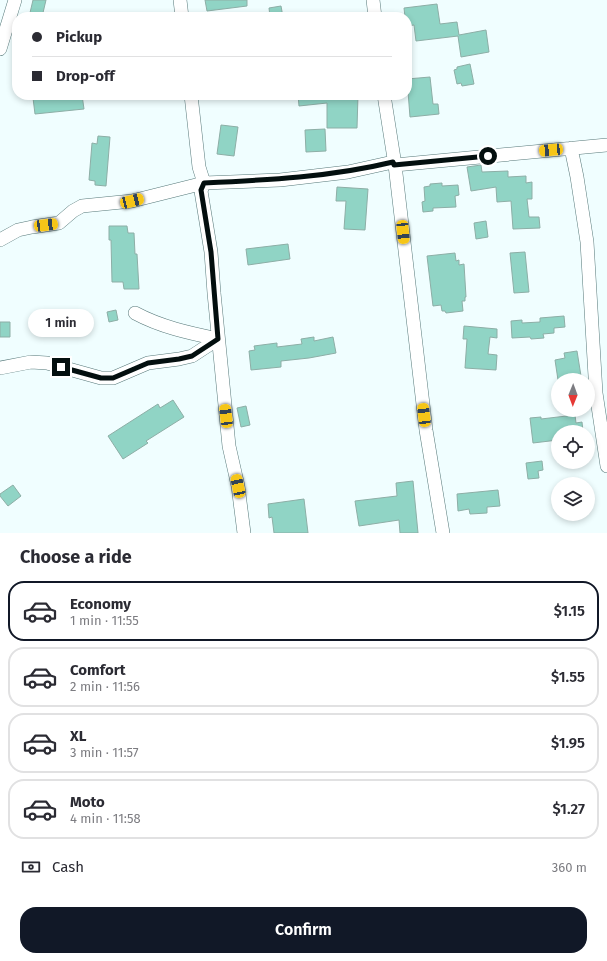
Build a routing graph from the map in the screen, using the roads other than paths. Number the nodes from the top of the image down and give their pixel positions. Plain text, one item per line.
1 (16, 0) edge
2 (180, 0) edge
3 (373, 0) edge
4 (12, 12) edge
5 (12, 12) edge
6 (181, 12) edge
7 (374, 12) edge
8 (0, 49) edge
9 (192, 100) edge
10 (385, 100) edge
11 (607, 144) edge
12 (571, 148) junction
13 (394, 164) junction
14 (204, 183) junction
15 (0, 240) edge
16 (135, 313) dead end
17 (218, 339) junction
18 (0, 368) edge
19 (607, 466) edge
20 (244, 533) edge
21 (442, 533) edge

1 - 5 street
2 - 6 street
3 - 7 street
4 - 8 street
9 - 14 street
10 - 13 street
11 - 12 street
12 - 13 street
12 - 19 street
13 - 14 street
13 - 21 street
14 - 15 street
14 - 17 street
16 - 17 street
17 - 18 street
17 - 20 street

